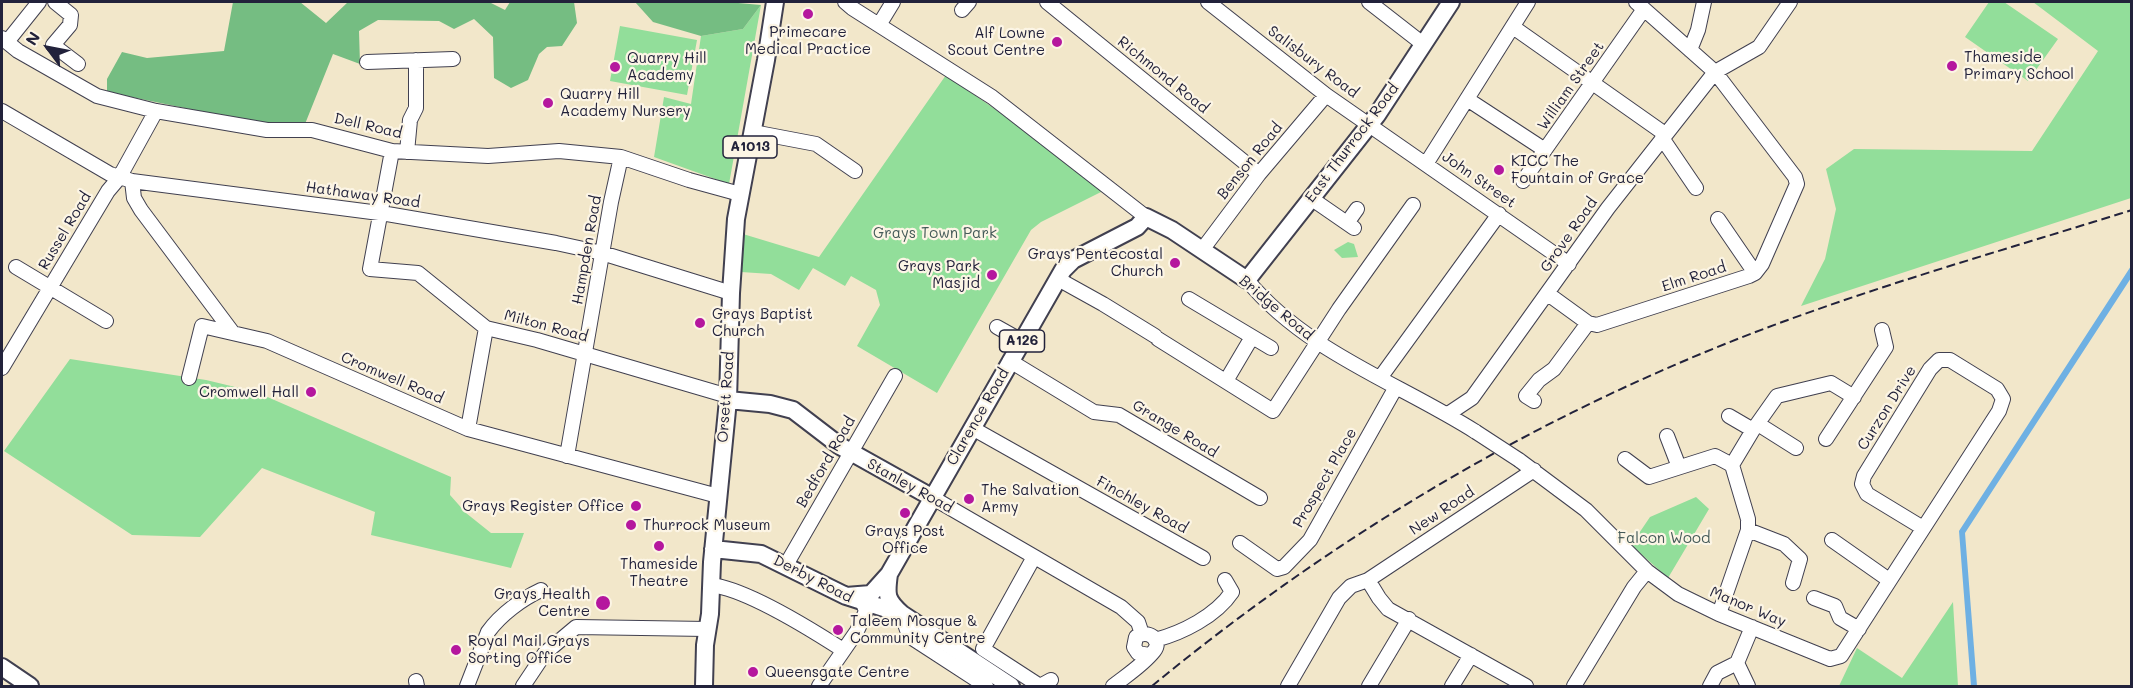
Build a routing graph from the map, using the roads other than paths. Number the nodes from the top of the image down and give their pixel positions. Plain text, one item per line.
1 (39, 2) edge
2 (55, 2) edge
3 (775, 2) edge
4 (846, 2) edge
5 (893, 2) edge
6 (1047, 2) edge
7 (1208, 2) edge
8 (1369, 2) edge
9 (1451, 2) edge
10 (1528, 2) edge
11 (1704, 2) edge
12 (1790, 2) edge
13 (1640, 5) edge
14 (879, 25) junction
15 (1513, 27) junction
16 (4, 40) edge
17 (1423, 44) junction
18 (1690, 50) junction
19 (453, 59) dead end
20 (416, 60) junction
21 (367, 63) dead end
22 (78, 64) dead end
23 (1715, 72) junction
24 (1594, 83) junction
25 (1326, 95) junction
26 (1467, 99) junction
27 (2, 111) edge
28 (156, 111) junction
29 (1369, 124) junction
30 (753, 132) junction
31 (1664, 136) junction
32 (1545, 150) junction
33 (392, 151) junction
34 (407, 152) junction
35 (621, 157) junction
36 (1426, 164) junction
37 (855, 171) dead end
38 (1259, 174) junction
39 (125, 179) junction
40 (1523, 181) dead end
41 (1696, 188) dead end
42 (740, 194) junction
43 (1312, 198) junction
44 (1413, 205) dead end
45 (1357, 209) dead end
46 (380, 214) junction
47 (1499, 214) junction
48 (1146, 217) junction
49 (1718, 219) dead end
50 (1202, 250) junction
51 (602, 253) junction
52 (1569, 264) junction
53 (16, 267) dead end
54 (1755, 273) junction
55 (1058, 279) junction
56 (1247, 280) junction
57 (50, 287) junction
58 (731, 293) junction
59 (1548, 294) junction
60 (1189, 299) dead end
61 (106, 321) dead end
62 (1588, 323) junction
63 (997, 327) dead end
64 (486, 328) junction
65 (1882, 330) dead end
66 (232, 333) junction
67 (1252, 337) junction
68 (1022, 341) junction
69 (1317, 342) junction
70 (1271, 348) dead end
71 (586, 354) junction
72 (1011, 361) junction
73 (2, 368) edge
74 (895, 376) dead end
75 (189, 378) dead end
76 (1380, 378) junction
77 (1226, 381) junction
78 (1396, 387) junction
79 (1854, 397) junction
80 (728, 398) junction
81 (1534, 401) dead end
82 (1448, 414) junction
83 (1729, 416) dead end
84 (1755, 427) junction
85 (972, 428) junction
86 (468, 429) junction
87 (1667, 436) dead end
88 (1826, 439) dead end
89 (1796, 448) dead end
90 (850, 453) junction
91 (567, 456) junction
92 (1625, 459) dead end
93 (1732, 465) junction
94 (1679, 466) junction
95 (1534, 470) junction
96 (718, 496) junction
97 (933, 498) junction
98 (1260, 498) dead end
99 (1923, 528) junction
100 (1748, 530) junction
101 (1832, 540) dead end
102 (1240, 543) dead end
103 (713, 549) junction
104 (1034, 557) junction
105 (1203, 558) dead end
106 (786, 565) junction
107 (1647, 571) junction
108 (889, 574) junction
109 (1225, 580) dead end
110 (1368, 580) junction
111 (1889, 580) junction
112 (1793, 583) dead end
113 (711, 585) junction
114 (541, 590) dead end
115 (846, 596) junction
116 (1815, 598) dead end
117 (863, 603) junction
118 (1719, 614) junction
119 (906, 617) junction
120 (1409, 620) junction
121 (1752, 627) junction
122 (707, 629) junction
123 (1859, 629) junction
124 (1142, 634) junction
125 (1155, 640) junction
126 (843, 650) junction
127 (1142, 653) junction
128 (1471, 655) junction
129 (1841, 656) joint
130 (1737, 663) junction
131 (2, 667) edge
132 (1052, 680) dead end
133 (1114, 686) edge
134 (30, 687) edge
135 (467, 687) edge
136 (523, 687) edge
137 (704, 687) edge
138 (819, 687) edge
139 (986, 687) edge
140 (1011, 687) edge
141 (1288, 687) edge
142 (1369, 687) edge
143 (1452, 687) edge
144 (1526, 687) edge
145 (1574, 687) edge
146 (1710, 687) edge
147 (1748, 687) edge

1 - 16 street
2 - 22 street
3 - 30 main road, Orsett Road / A1013
4 - 14 street, Bridge Road
5 - 14 street
6 - 38 street, Richmond Road
7 - 25 street, Salisbury Road
8 - 17 street
9 - 17 main road, East Thurrock Road
10 - 15 street
11 - 18 street
12 - 23 street
13 - 18 street
13 - 24 street, William Street
14 - 48 street, Bridge Road
15 - 24 street
15 - 26 street
16 - 28 street, Dell Road
17 - 29 main road, East Thurrock Road
18 - 23 street
19 - 20 street
20 - 21 street
20 - 34 street
23 - 31 street, Grove Road
23 - 54 street
24 - 31 street
24 - 32 street, William Street
25 - 29 street, Salisbury Road
25 - 38 street, Benson Road
26 - 32 street
26 - 36 street
27 - 39 street, Hathaway Road
28 - 33 street, Dell Road
28 - 39 street, Russel Road
29 - 36 street, John Street
29 - 43 main road, East Thurrock Road
30 - 37 street
30 - 42 main road, Orsett Road / A1013
31 - 41 street
31 - 52 street, Grove Road
32 - 40 street, William Street
33 - 34 street, Dell Road
33 - 46 street
34 - 35 street, Dell Road
35 - 42 street, Dell Road
35 - 51 street, Hampden Road
36 - 47 street, John Street
38 - 50 street, Benson Road
39 - 46 street, Hathaway Road
39 - 57 street, Russel Road
39 - 66 street
42 - 58 main road, Orsett Road / A1013
43 - 45 street
43 - 56 main road, East Thurrock Road
44 - 69 street
46 - 51 street, Hathaway Road
46 - 64 street, Milton Road
47 - 52 street, John Street
47 - 76 street
48 - 50 main road, Bridge Road
48 - 55 main road, Clarence Road / A126
49 - 54 street
50 - 56 main road, Bridge Road
51 - 58 street, Hathaway Road
51 - 71 street, Hampden Road
52 - 59 street, Grove Road
53 - 57 street
54 - 62 street, Elm Road
55 - 68 main road, Clarence Road / A126
55 - 77 street
56 - 69 street, Bridge Road
57 - 61 street
57 - 73 street, Russel Road
58 - 80 main road, Orsett Road / A1013
59 - 62 street
59 - 82 street, Grove Road
60 - 67 street
62 - 81 street
63 - 68 street
64 - 71 street, Milton Road
64 - 86 street
65 - 79 street
66 - 75 street, Cromwell Road
66 - 86 street, Cromwell Road
67 - 70 street
67 - 77 street
68 - 72 main road, Clarence Road / A126
69 - 76 street, Bridge Road
69 - 77 street
71 - 80 street, Milton Road
71 - 91 street, Hampden Road
72 - 85 main road, Clarence Road / A126
72 - 98 street, Grange Road
74 - 90 street, Bedford Road
76 - 78 street, Bridge Road
78 - 82 street, Bridge Road
78 - 102 street, Prospect Place
79 - 84 street
79 - 88 street
80 - 90 main road, Stanley Road
80 - 96 main road, Orsett Road
82 - 95 street, Bridge Road, bridge
83 - 84 street
84 - 89 street
84 - 93 street
85 - 97 main road, Clarence Road / A126
85 - 105 street, Finchley Road
86 - 91 street, Cromwell Road
87 - 94 street
90 - 97 main road, Stanley Road
90 - 106 street, Bedford Road
91 - 96 street, Cromwell Road
92 - 94 street
93 - 94 street
93 - 100 street
95 - 107 street, Bridge Road
95 - 110 street, New Road
96 - 103 main road, Orsett Road
97 - 104 street, Stanley Road
97 - 108 main road, Clarence Road / A126
99 - 99 street, Curzon Drive
99 - 111 street, Curzon Drive
100 - 112 street
100 - 118 street
101 - 111 street
103 - 106 main road, Derby Road
103 - 113 main road, Orsett Road
104 - 124 street, Stanley Road
104 - 132 street
106 - 115 main road, Derby Road
107 - 118 street, Manor Way
107 - 145 street
108 - 115 main road, Clarence Road / A126
108 - 119 main road, Derby Road
109 - 125 street
110 - 120 street
110 - 141 street, New Road
111 - 123 street, Curzon Drive
113 - 122 main road, Orsett Road
113 - 126 street
114 - 135 street
115 - 117 main road, Derby Road
116 - 123 street
117 - 119 main road, Derby Road
117 - 126 street
118 - 121 street, Manor Way
119 - 139 street
119 - 140 main road, Derby Road
120 - 128 street
120 - 142 street
121 - 129 street, Manor Way
121 - 130 street
122 - 136 street
122 - 137 main road, Orsett Road
123 - 129 street, Curzon Drive
124 - 125 street
124 - 127 street
125 - 127 street
126 - 138 street
127 - 133 street
128 - 143 street
128 - 144 street
130 - 146 street
130 - 147 street
131 - 134 main road

